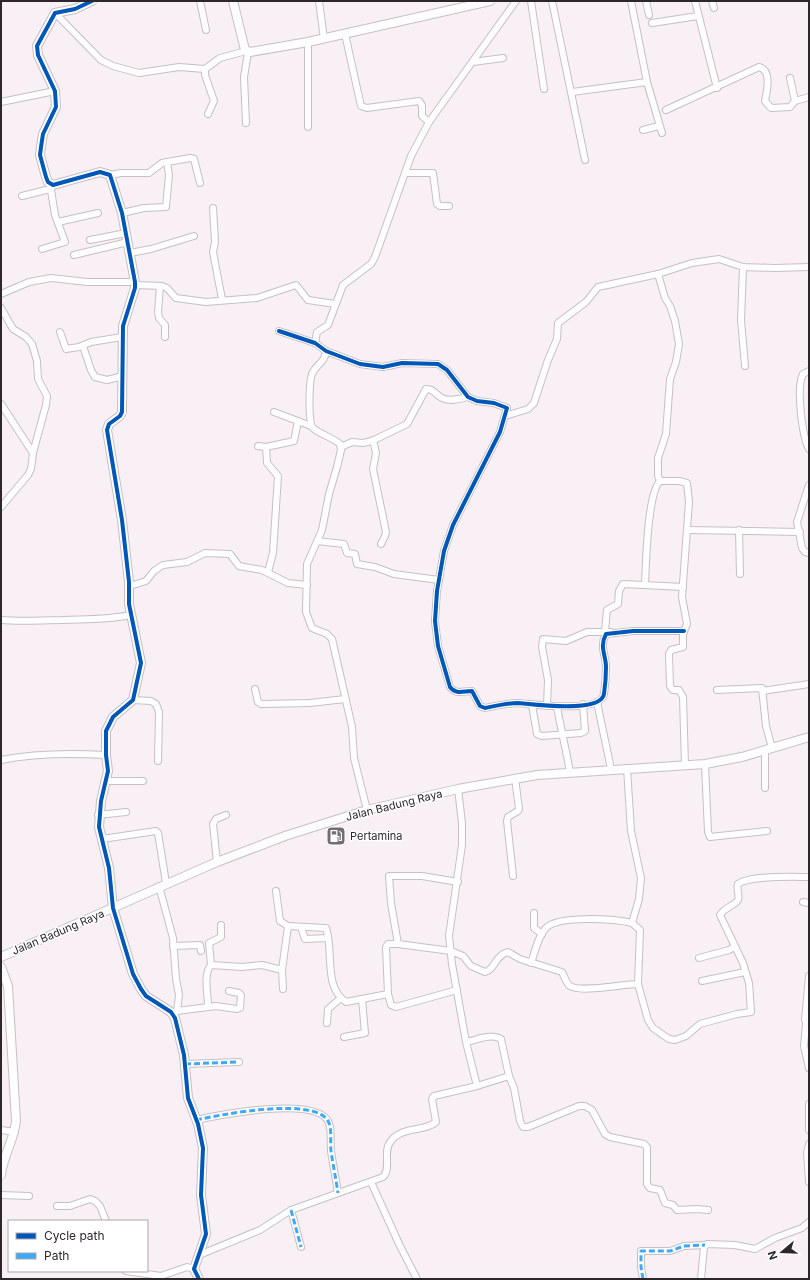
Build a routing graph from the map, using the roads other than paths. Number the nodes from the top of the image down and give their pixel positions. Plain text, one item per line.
1 (92, 1) edge
2 (200, 1) edge
3 (233, 1) edge
4 (319, 1) edge
5 (490, 1) edge
6 (516, 1) edge
7 (531, 1) edge
8 (552, 1) edge
9 (631, 1) edge
10 (646, 1) edge
11 (695, 1) edge
12 (712, 1) edge
13 (714, 8) dead end
14 (55, 13) junction
15 (649, 15) dead end
16 (698, 16) junction
17 (652, 23) dead end
18 (206, 30) dead end
19 (344, 34) junction
20 (324, 39) junction
21 (308, 42) junction
22 (246, 49) junction
23 (503, 58) dead end
24 (472, 62) junction
25 (204, 69) junction
26 (790, 78) dead end
27 (647, 82) junction
28 (717, 88) junction
29 (544, 89) dead end
30 (55, 91) junction
31 (572, 92) junction
32 (809, 97) edge
33 (795, 101) junction
34 (1, 102) edge
35 (666, 110) dead end
36 (208, 114) dead end
37 (429, 122) junction
38 (246, 123) dead end
39 (659, 126) junction
40 (308, 127) dead end
41 (643, 130) dead end
42 (662, 133) dead end
43 (585, 160) dead end
44 (167, 162) junction
45 (405, 173) junction
46 (110, 174) junction
47 (200, 183) dead end
48 (50, 187) junction
49 (22, 196) dead end
50 (449, 206) dead end
51 (213, 208) dead end
52 (98, 213) dead end
53 (122, 213) junction
54 (58, 222) junction
55 (126, 233) junction
56 (194, 236) dead end
57 (90, 240) dead end
58 (128, 242) junction
59 (42, 249) dead end
60 (130, 253) junction
61 (74, 255) dead end
62 (743, 266) junction
63 (809, 267) edge
64 (658, 274) junction
65 (135, 284) junction
66 (160, 286) junction
67 (1, 294) edge
68 (222, 299) junction
69 (335, 304) junction
70 (1, 308) edge
71 (279, 331) dead end
72 (60, 332) dead end
73 (122, 337) junction
74 (165, 337) dead end
75 (315, 343) junction
76 (83, 346) junction
77 (326, 351) junction
78 (745, 366) dead end
79 (809, 371) edge
80 (123, 376) junction
81 (468, 397) junction
82 (1, 404) edge
83 (274, 412) dead end
84 (505, 416) junction
85 (298, 421) junction
86 (806, 425) edge
87 (311, 426) junction
88 (373, 440) junction
89 (258, 446) dead end
90 (266, 447) junction
91 (341, 447) junction
92 (809, 449) edge
93 (33, 453) junction
94 (660, 481) junction
95 (809, 485) edge
96 (1, 508) edge
97 (688, 530) junction
98 (739, 530) junction
99 (800, 532) junction
100 (317, 541) junction
101 (381, 544) dead end
102 (809, 553) edge
103 (268, 572) junction
104 (740, 574) dead end
105 (439, 580) junction
106 (307, 585) junction
107 (645, 585) junction
108 (130, 586) junction
109 (683, 587) junction
110 (130, 615) junction
111 (1, 620) edge
112 (684, 631) junction
113 (608, 632) junction
114 (809, 684) edge
115 (255, 689) dead end
116 (717, 690) dead end
117 (762, 691) junction
118 (345, 699) junction
119 (133, 700) junction
120 (597, 702) junction
121 (583, 704) junction
122 (532, 705) junction
123 (547, 706) junction
124 (558, 707) junction
125 (562, 735) junction
126 (809, 737) edge
127 (769, 749) junction
128 (106, 755) junction
129 (1, 760) edge
130 (158, 761) dead end
131 (705, 764) junction
132 (685, 765) junction
133 (627, 768) junction
134 (611, 769) junction
135 (570, 772) junction
136 (514, 778) junction
137 (143, 781) dead end
138 (107, 782) junction
139 (765, 788) dead end
140 (458, 790) junction
141 (367, 810) junction
142 (126, 812) dead end
143 (98, 815) junction
144 (226, 815) dead end
145 (767, 831) dead end
146 (102, 839) junction
147 (217, 862) junction
148 (513, 876) dead end
149 (809, 877) edge
150 (458, 882) junction
151 (162, 885) junction
152 (276, 891) dead end
153 (113, 908) junction
154 (534, 912) dead end
155 (632, 923) junction
156 (221, 925) dead end
157 (288, 926) junction
158 (301, 927) junction
159 (542, 934) junction
160 (328, 938) junction
161 (398, 944) junction
162 (173, 946) junction
163 (734, 946) junction
164 (201, 951) dead end
165 (451, 951) junction
166 (1, 957) edge
167 (699, 958) dead end
168 (531, 962) junction
169 (211, 965) junction
170 (1, 967) edge
171 (282, 970) junction
172 (745, 972) junction
173 (809, 976) edge
174 (702, 981) dead end
175 (638, 984) junction
176 (283, 989) dead end
177 (457, 990) junction
178 (229, 991) dead end
179 (388, 994) junction
180 (341, 998) junction
181 (362, 999) junction
182 (208, 1006) junction
183 (175, 1013) junction
184 (327, 1024) dead end
185 (807, 1026) edge
186 (344, 1037) dead end
187 (466, 1042) junction
188 (239, 1062) dead end
189 (186, 1064) junction
190 (809, 1068) edge
191 (509, 1076) junction
192 (477, 1086) junction
193 (809, 1104) edge
194 (196, 1120) junction
195 (1, 1130) edge
196 (809, 1130) edge
197 (15, 1132) junction
198 (809, 1144) edge
199 (1, 1175) edge
200 (371, 1182) junction
201 (809, 1182) edge
202 (338, 1193) junction
203 (1, 1195) edge
204 (29, 1196) dead end
205 (57, 1206) dead end
206 (291, 1210) junction
207 (708, 1210) dead end
208 (106, 1220) edge
209 (809, 1222) edge
210 (705, 1245) junction
211 (301, 1247) dead end
212 (199, 1255) junction
213 (194, 1269) junction
214 (133, 1272) edge
215 (199, 1279) edge
216 (417, 1279) edge
217 (643, 1279) edge
218 (701, 1279) edge

1 - 14 street
2 - 18 street
3 - 22 street
4 - 20 street
5 - 19 street
6 - 24 street
7 - 29 street
8 - 31 street
9 - 27 street
10 - 15 street
11 - 16 street
12 - 13 street
14 - 25 street
14 - 30 street
16 - 17 street
16 - 28 street
19 - 20 street
19 - 37 street
20 - 21 street
21 - 22 street
21 - 40 street
22 - 25 street
22 - 38 street
23 - 24 street
24 - 37 street
25 - 36 street
26 - 33 street
27 - 31 street
27 - 39 street
28 - 33 street
28 - 35 street
30 - 34 street
30 - 48 street
31 - 43 street
32 - 33 street
37 - 45 street
39 - 41 street
39 - 42 street
44 - 46 street
44 - 47 street
44 - 53 street
45 - 50 street
45 - 69 street
46 - 48 street
46 - 53 street
48 - 49 street
48 - 54 street
51 - 68 street
52 - 54 street
53 - 55 street
54 - 59 street
55 - 57 street
55 - 58 street
56 - 60 street
58 - 60 street
58 - 61 street
60 - 65 street
62 - 63 street
62 - 64 street
62 - 78 street
64 - 84 street
64 - 94 street
65 - 66 street
65 - 67 street
65 - 73 street
66 - 68 street
66 - 74 street
68 - 69 street
69 - 75 street
70 - 93 street
71 - 75 street
72 - 76 street
73 - 76 street
73 - 80 street
75 - 77 street
76 - 80 street
77 - 81 street
77 - 87 street
79 - 86 street
80 - 108 street
81 - 84 street
81 - 88 street
82 - 93 street
83 - 85 street
84 - 105 street
85 - 87 street
85 - 90 street
86 - 92 street
87 - 91 street
88 - 91 street
88 - 101 street
89 - 90 street
90 - 103 street
91 - 100 street
93 - 96 street
94 - 97 street
94 - 107 street
95 - 99 street
97 - 98 street
97 - 109 street
98 - 99 street
98 - 104 street
99 - 102 street
100 - 105 street
100 - 106 street
103 - 106 street
103 - 108 street
105 - 122 street
106 - 118 street
107 - 109 street
107 - 113 street
108 - 110 street
109 - 112 street
110 - 111 street
110 - 119 street
112 - 113 street
112 - 132 street
113 - 120 street
113 - 123 street
114 - 117 street
115 - 118 street
116 - 117 street
117 - 127 street
118 - 141 street
119 - 128 street
119 - 130 street
120 - 121 street
120 - 134 street
121 - 124 street
121 - 125 street
122 - 123 street
122 - 125 street
123 - 124 street
124 - 125 street
125 - 135 street
126 - 127 street, Jalan Badung Raya
127 - 131 street, Jalan Badung Raya
127 - 139 street
128 - 129 street
128 - 138 street
131 - 132 street, Jalan Badung Raya
131 - 145 street
132 - 133 street, Jalan Badung Raya
133 - 134 street, Jalan Badung Raya
133 - 155 street
134 - 135 street, Jalan Badung Raya
135 - 136 street, Jalan Badung Raya
136 - 140 street, Jalan Badung Raya
136 - 148 street
137 - 138 street
138 - 143 street
140 - 141 street, Jalan Badung Raya
140 - 150 street
141 - 147 street, Jalan Badung Raya
142 - 143 street
143 - 146 street
144 - 147 street
146 - 151 street
146 - 153 street
147 - 151 street, Jalan Badung Raya
149 - 163 street
150 - 161 street
150 - 165 street
151 - 153 street, Jalan Badung Raya
151 - 162 street
152 - 157 street
153 - 166 street, Jalan Badung Raya
153 - 183 street
154 - 159 street
155 - 159 street
155 - 175 street
156 - 169 street
157 - 158 street
157 - 171 street
158 - 160 street
158 - 160 street
159 - 168 street
160 - 180 street
161 - 165 street
161 - 179 street
162 - 164 street
162 - 183 street
163 - 167 street
163 - 172 street
165 - 168 street
165 - 177 street
168 - 175 street
169 - 171 street
169 - 182 street
170 - 197 street
171 - 176 street
172 - 174 street
172 - 175 street
173 - 185 street
177 - 179 street
177 - 187 street
178 - 182 street
179 - 181 street
180 - 181 street
180 - 184 street
181 - 186 street
182 - 183 street
183 - 189 street
185 - 190 street
187 - 191 street
187 - 192 street
188 - 189 street
189 - 194 street
191 - 192 street
191 - 207 street
192 - 200 street
193 - 196 street
194 - 202 street
194 - 212 street
195 - 197 street
197 - 199 street
198 - 201 street
200 - 202 street
200 - 216 street
202 - 206 street
203 - 204 street
205 - 208 street
206 - 211 street
206 - 212 street
209 - 210 street
210 - 217 street
210 - 218 street
212 - 213 street
213 - 214 street
213 - 215 street

